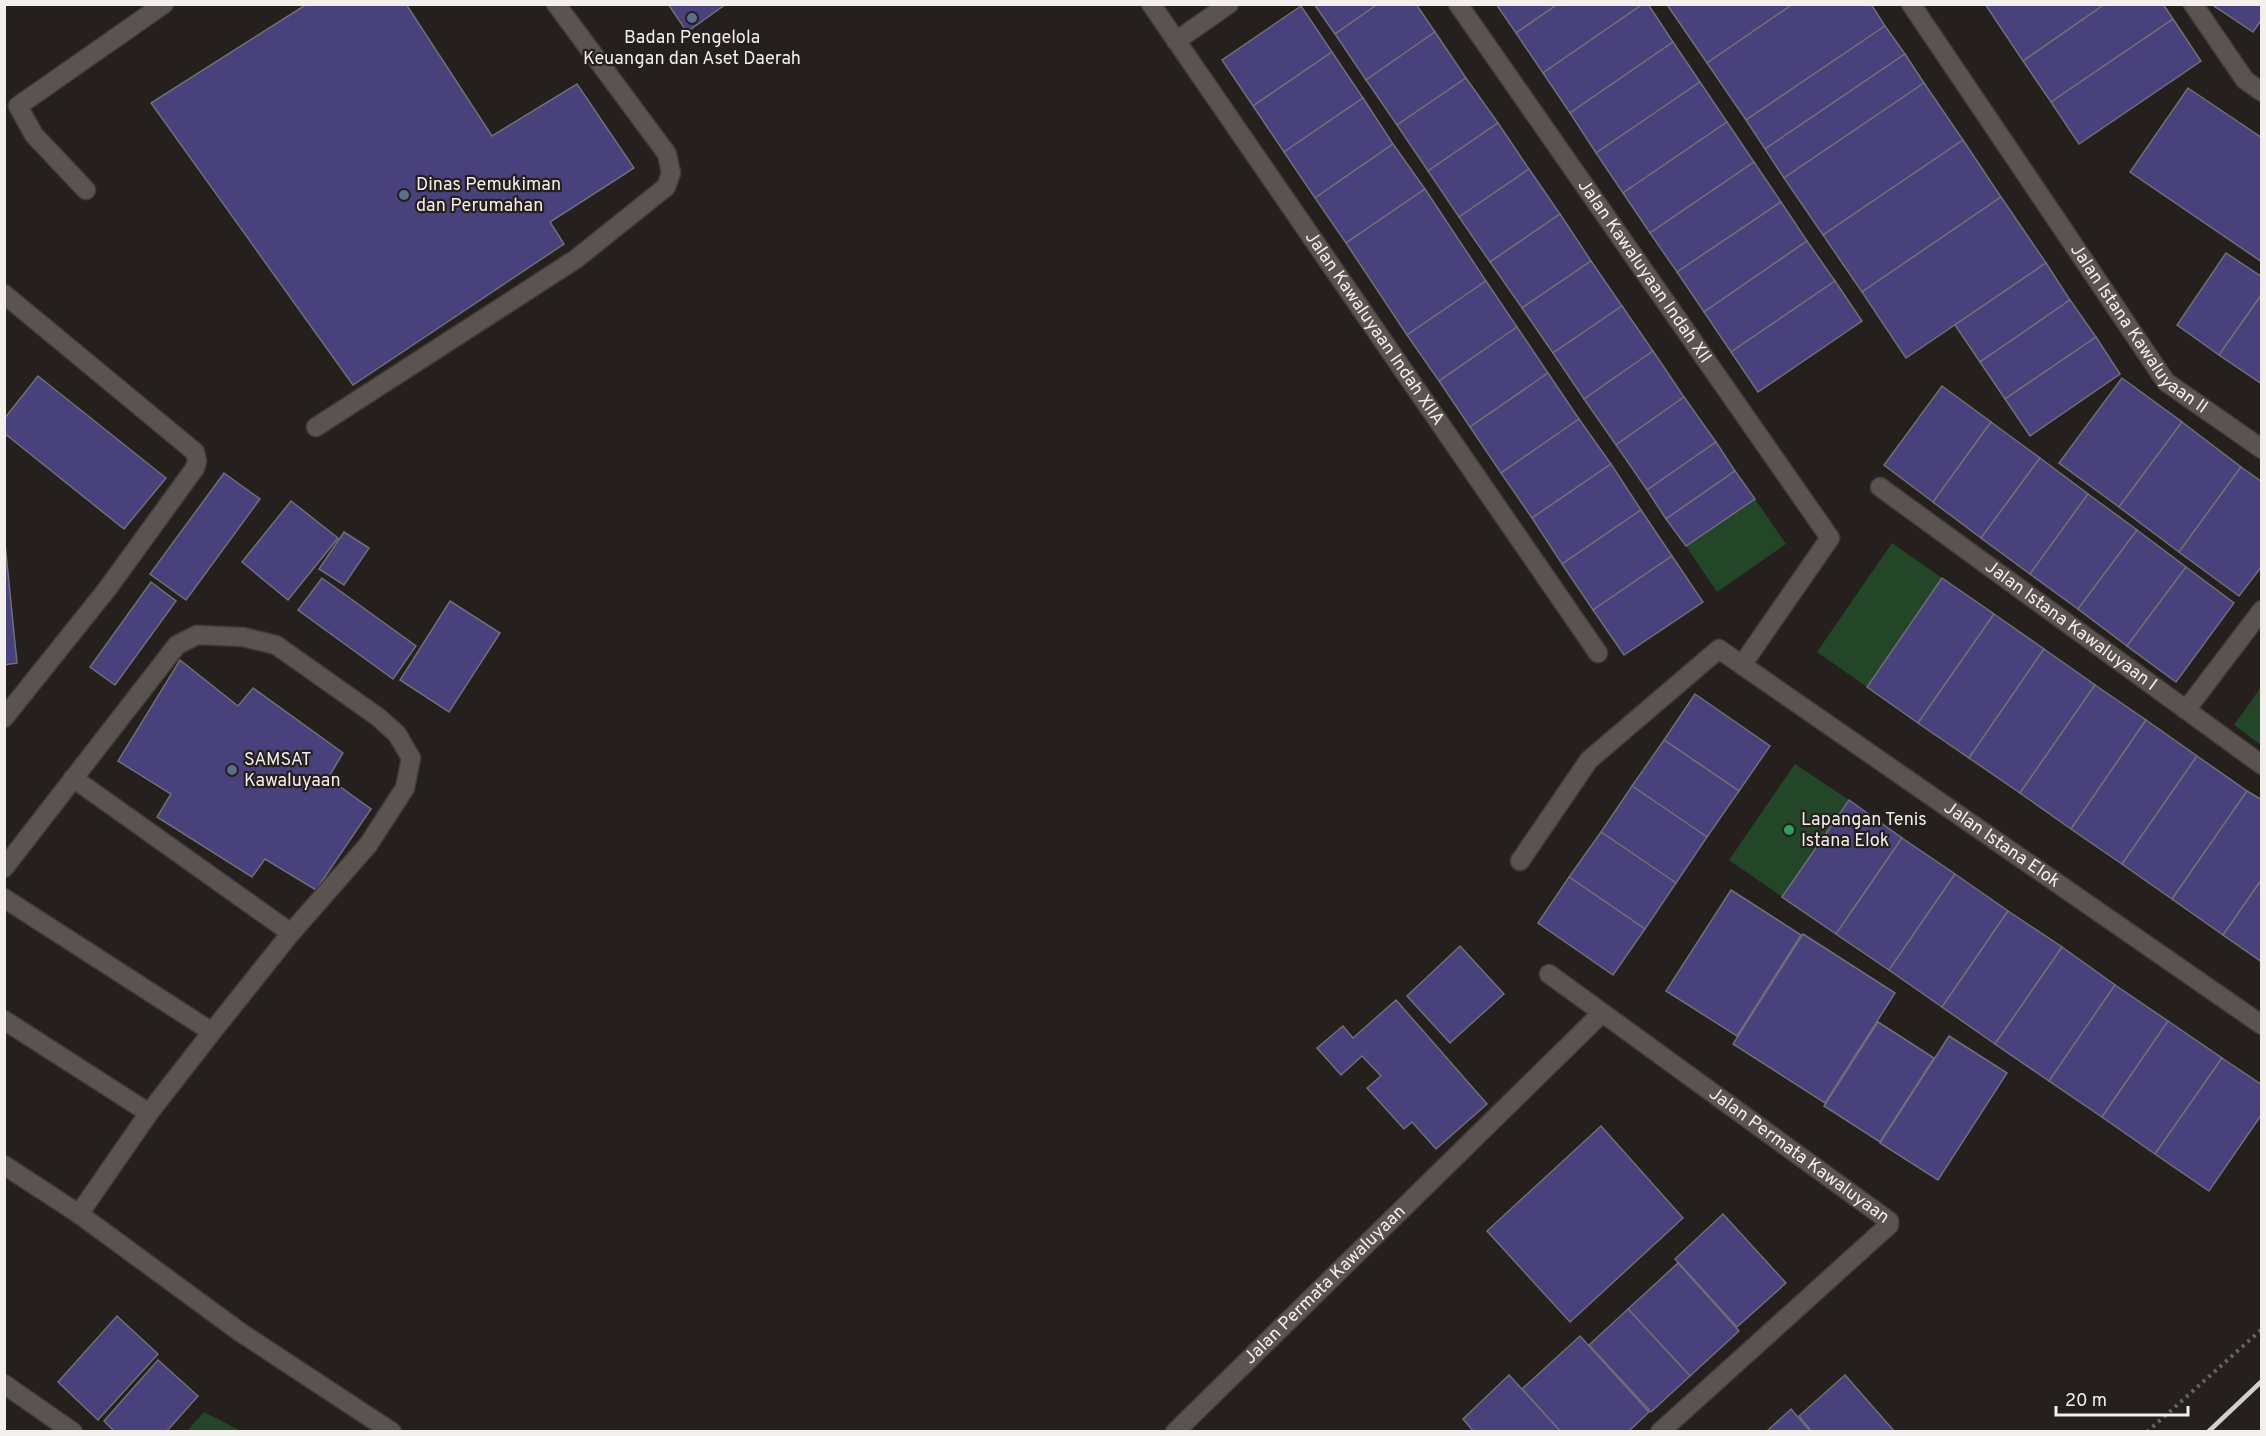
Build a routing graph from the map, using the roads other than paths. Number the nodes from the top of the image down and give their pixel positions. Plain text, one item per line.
1 (164, 4) edge
2 (556, 4) edge
3 (1151, 4) edge
4 (1229, 4) edge
5 (1458, 4) edge
6 (1911, 4) edge
7 (2193, 4) edge
8 (1176, 41) junction
9 (2262, 92) edge
10 (11, 110) edge
11 (86, 190) dead end
12 (4, 294) edge
13 (316, 427) dead end
14 (2262, 448) edge
15 (1880, 487) dead end
16 (2262, 610) edge
17 (1598, 653) dead end
18 (1742, 665) junction
19 (2186, 710) junction
20 (4, 718) edge
21 (2262, 765) edge
22 (74, 778) junction
23 (1520, 861) dead end
24 (4, 868) edge
25 (4, 898) edge
26 (291, 933) junction
27 (1549, 974) dead end
28 (1602, 1013) junction
29 (4, 1020) edge
30 (2262, 1025) edge
31 (212, 1032) junction
32 (149, 1113) junction
33 (4, 1165) edge
34 (79, 1215) junction
35 (4, 1384) edge
36 (73, 1431) edge
37 (392, 1431) edge
38 (1175, 1431) edge
39 (1660, 1431) edge

1 - 10 street
2 - 13 street
3 - 8 street, Jalan Kawaluyaan Indah XIIA
4 - 8 street
5 - 18 street, Jalan Kawaluyaan Indah XII
6 - 14 street, Jalan Istana Kawaluyaan II
7 - 9 street
8 - 17 street, Jalan Kawaluyaan Indah XIIA
10 - 11 street
12 - 20 street
15 - 19 street, Jalan Istana Kawaluyaan I
16 - 19 street
18 - 23 street, Jalan Istana Elok
18 - 30 street, Jalan Istana Elok
19 - 21 street, Jalan Istana Kawaluyaan I
22 - 24 street
22 - 26 street
22 - 26 street
25 - 31 street
26 - 31 street
27 - 28 street, Jalan Permata Kawaluyaan
28 - 38 street, Jalan Permata Kawaluyaan
28 - 39 street, Jalan Permata Kawaluyaan
29 - 32 street
31 - 32 street
32 - 34 street
33 - 34 street
34 - 37 street
35 - 36 street

